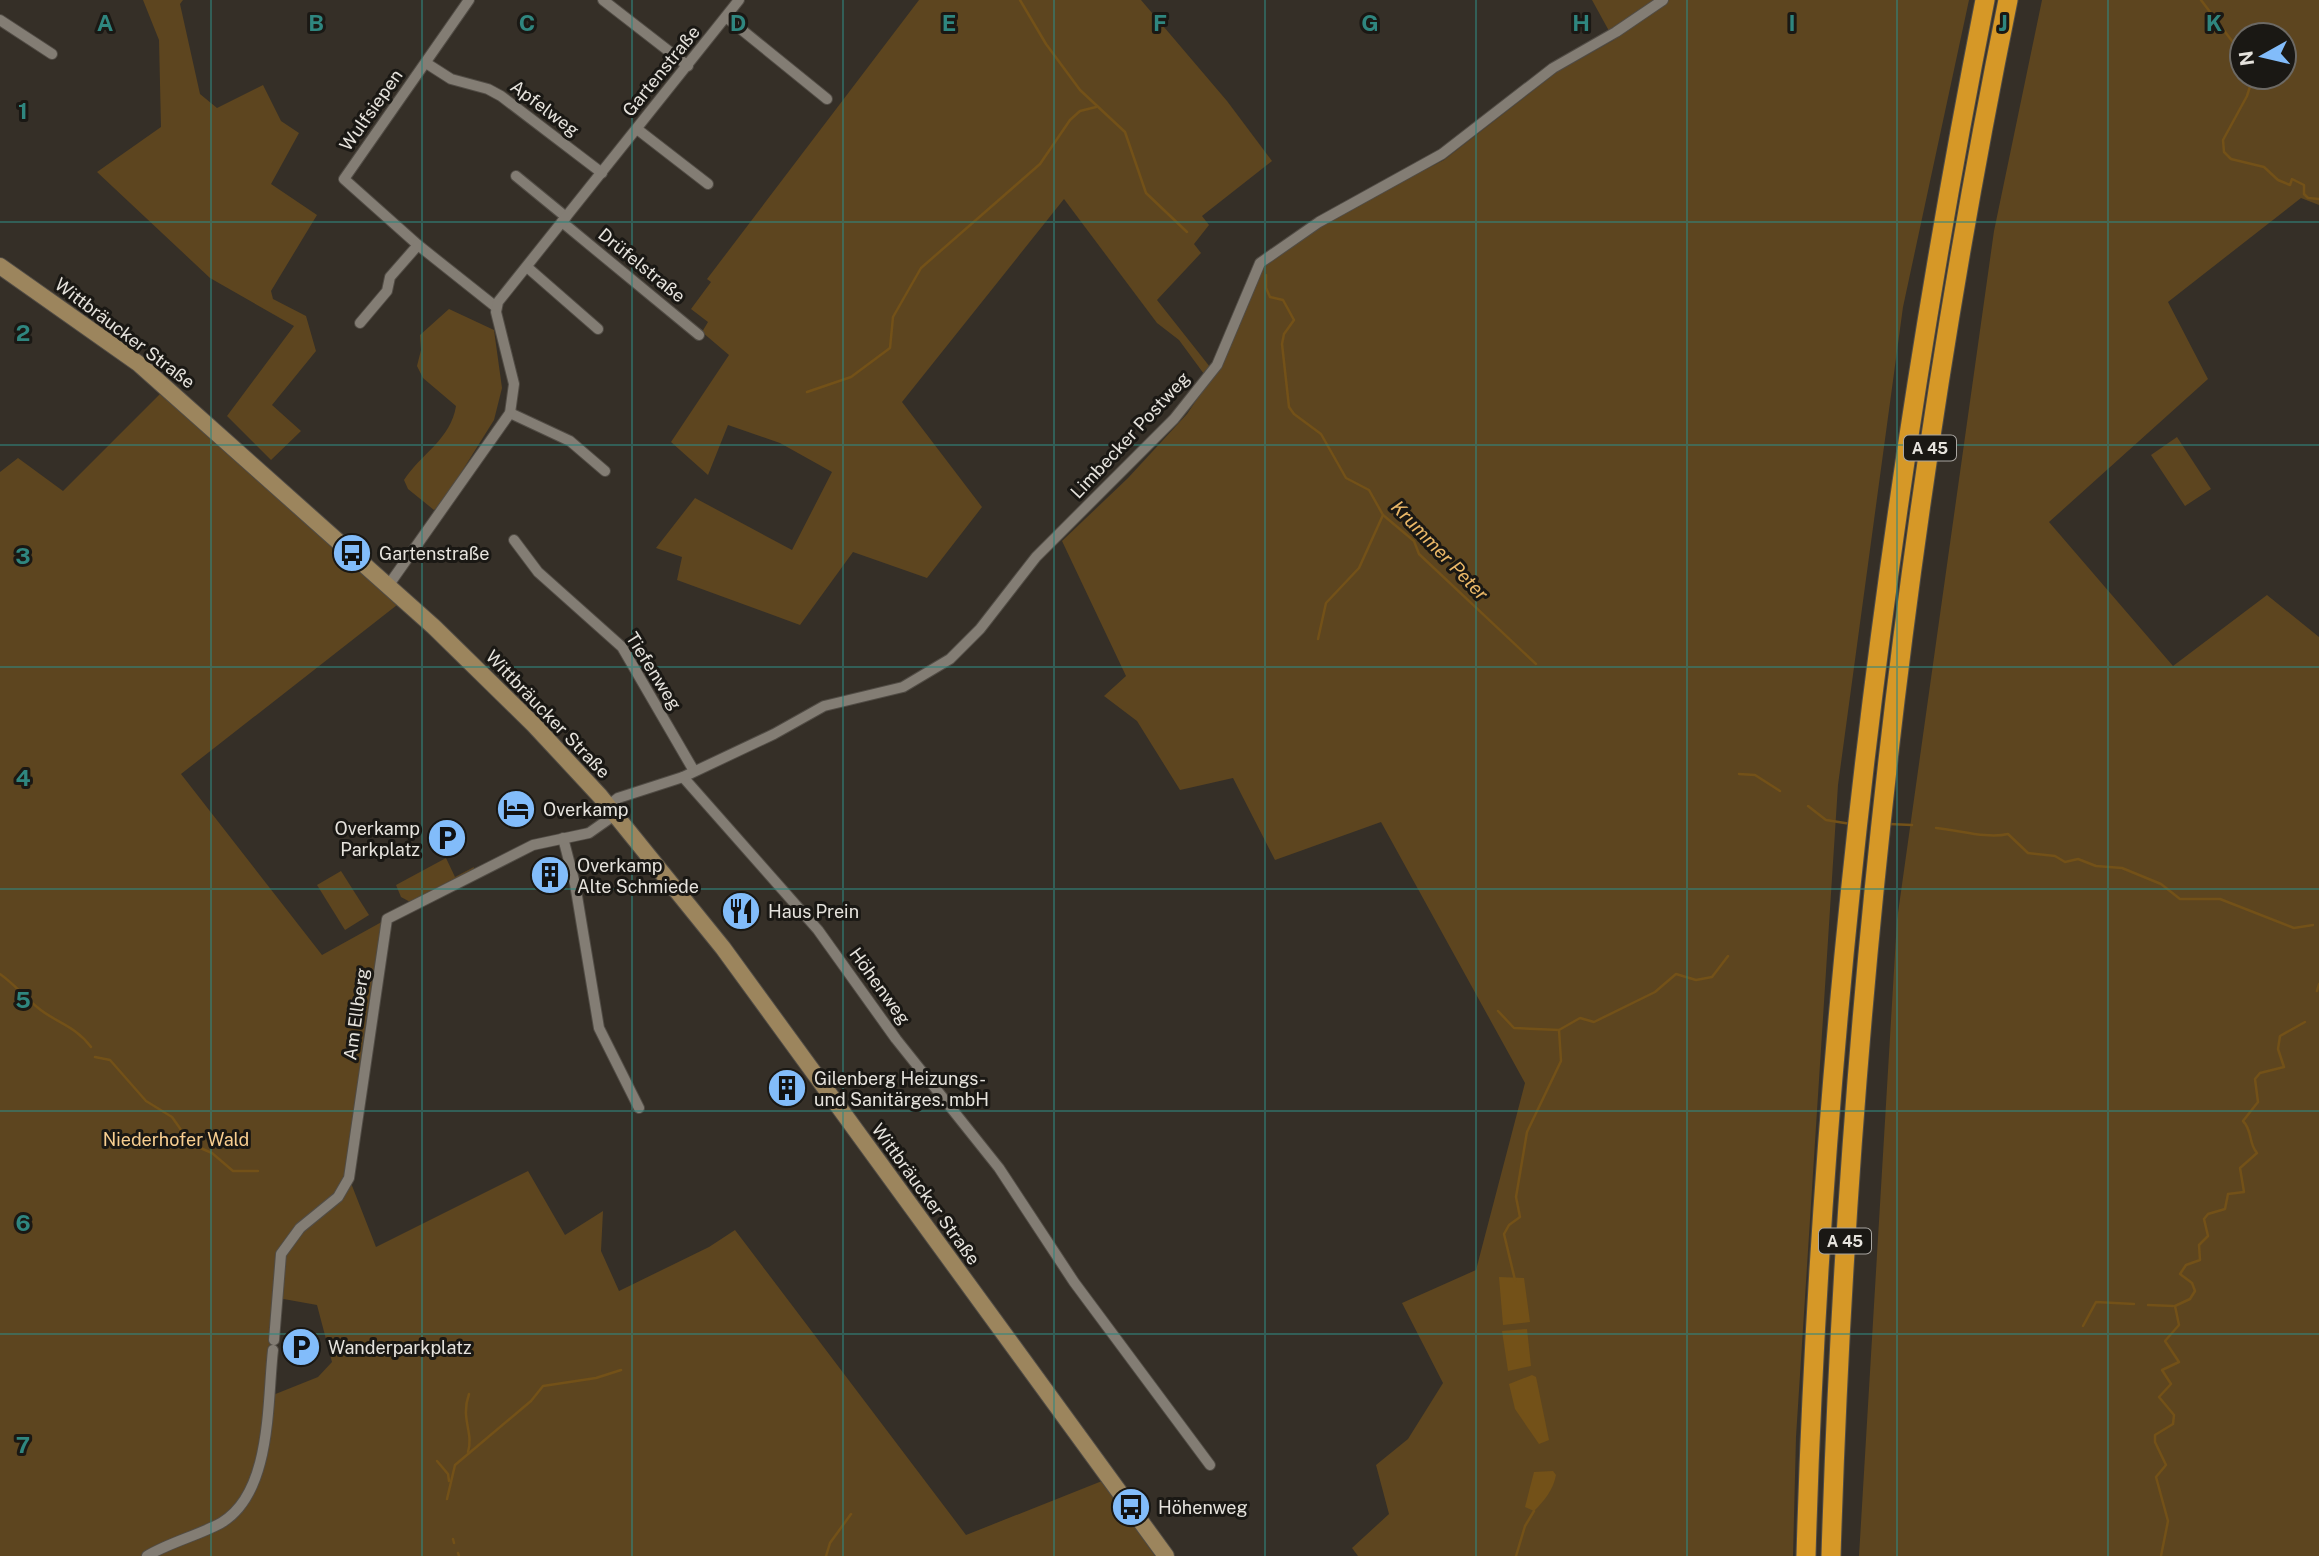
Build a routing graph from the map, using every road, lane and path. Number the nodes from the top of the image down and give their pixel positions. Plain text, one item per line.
1 (469, 0) edge
2 (603, 0) edge
3 (739, 0) edge
4 (1663, 0) edge
5 (1985, 0) edge
6 (2007, 2) edge
7 (726, 17) junction
8 (0, 20) edge
9 (52, 54) dead end
10 (426, 63) junction
11 (688, 66) junction
12 (827, 99) dead end
13 (637, 129) junction
14 (602, 173) junction
15 (516, 176) dead end
16 (708, 184) dead end
17 (564, 219) junction
18 (418, 245) junction
19 (0, 266) edge
20 (527, 267) junction
21 (496, 307) junction
22 (360, 323) dead end
23 (598, 329) dead end
24 (699, 335) dead end
25 (510, 413) junction
26 (605, 471) dead end
27 (514, 540) dead end
28 (388, 586) junction
29 (694, 771) junction
30 (682, 777) junction
31 (612, 810) junction
32 (563, 838) junction
33 (639, 1108) dead end
34 (1210, 1465) dead end
35 (147, 1556) edge
36 (1166, 1556) edge
37 (1806, 1556) edge
38 (1831, 1556) edge

1 - 10 street, Wulfsiepen
2 - 11 street
3 - 7 street, Gartenstraße
4 - 29 street, Limbecker Postweg
5 - 37 highway, A 45
6 - 38 highway, A 45
7 - 11 street, Gartenstraße
7 - 12 street
8 - 9 street
10 - 14 street, Apfelweg
10 - 18 street, Wulfsiepen
11 - 13 street, Gartenstraße
13 - 14 street, Gartenstraße
13 - 16 street
14 - 17 street, Gartenstraße
15 - 17 street, Drüfelstraße
17 - 20 street, Gartenstraße
17 - 24 street, Drüfelstraße
18 - 21 street, Wulfsiepen
18 - 22 street
19 - 28 main road, Wittbräucker Straße
20 - 21 street, Gartenstraße
20 - 23 street
21 - 25 street
25 - 26 street
25 - 28 street
27 - 29 street, Tiefenweg
28 - 31 main road, Wittbräucker Straße
29 - 30 street, Limbecker Postweg
30 - 31 street, Limbecker Postweg
30 - 34 street, Höhenweg
31 - 32 street, Am Ellberg
31 - 36 main road, Wittbräucker Straße
32 - 33 street
32 - 35 street, Am Ellberg

